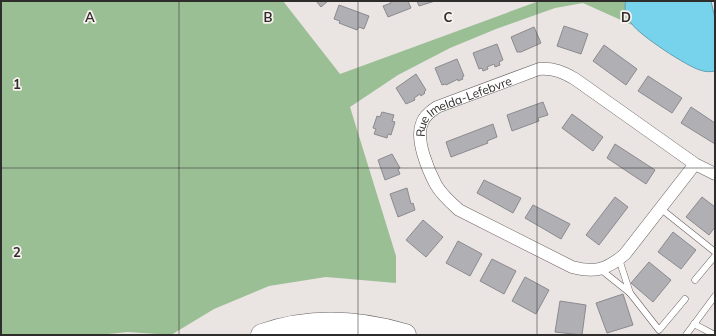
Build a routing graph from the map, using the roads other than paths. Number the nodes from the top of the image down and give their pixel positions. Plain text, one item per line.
1 (695, 164) junction
2 (715, 174) edge
3 (660, 208) junction
4 (715, 252) edge
5 (715, 256) edge
6 (619, 259) junction
7 (600, 269) junction
8 (696, 280) dead end
9 (630, 293) junction
10 (684, 299) dead end
11 (714, 300) edge
12 (694, 324) junction
13 (659, 330) junction
14 (262, 335) edge
15 (405, 335) edge
16 (654, 335) edge
17 (686, 335) edge
18 (715, 335) edge

1 - 2 street, Rue Imelda-Lefebvre
1 - 3 street, Rue Imelda-Lefebvre
1 - 7 street, Rue Imelda-Lefebvre
3 - 4 lane
3 - 6 street, Rue Imelda-Lefebvre
5 - 8 lane
6 - 7 street, Rue Imelda-Lefebvre
6 - 9 lane
7 - 9 lane
9 - 13 lane
10 - 13 lane
11 - 12 lane
12 - 17 lane
12 - 18 lane
13 - 16 lane
14 - 15 highway

